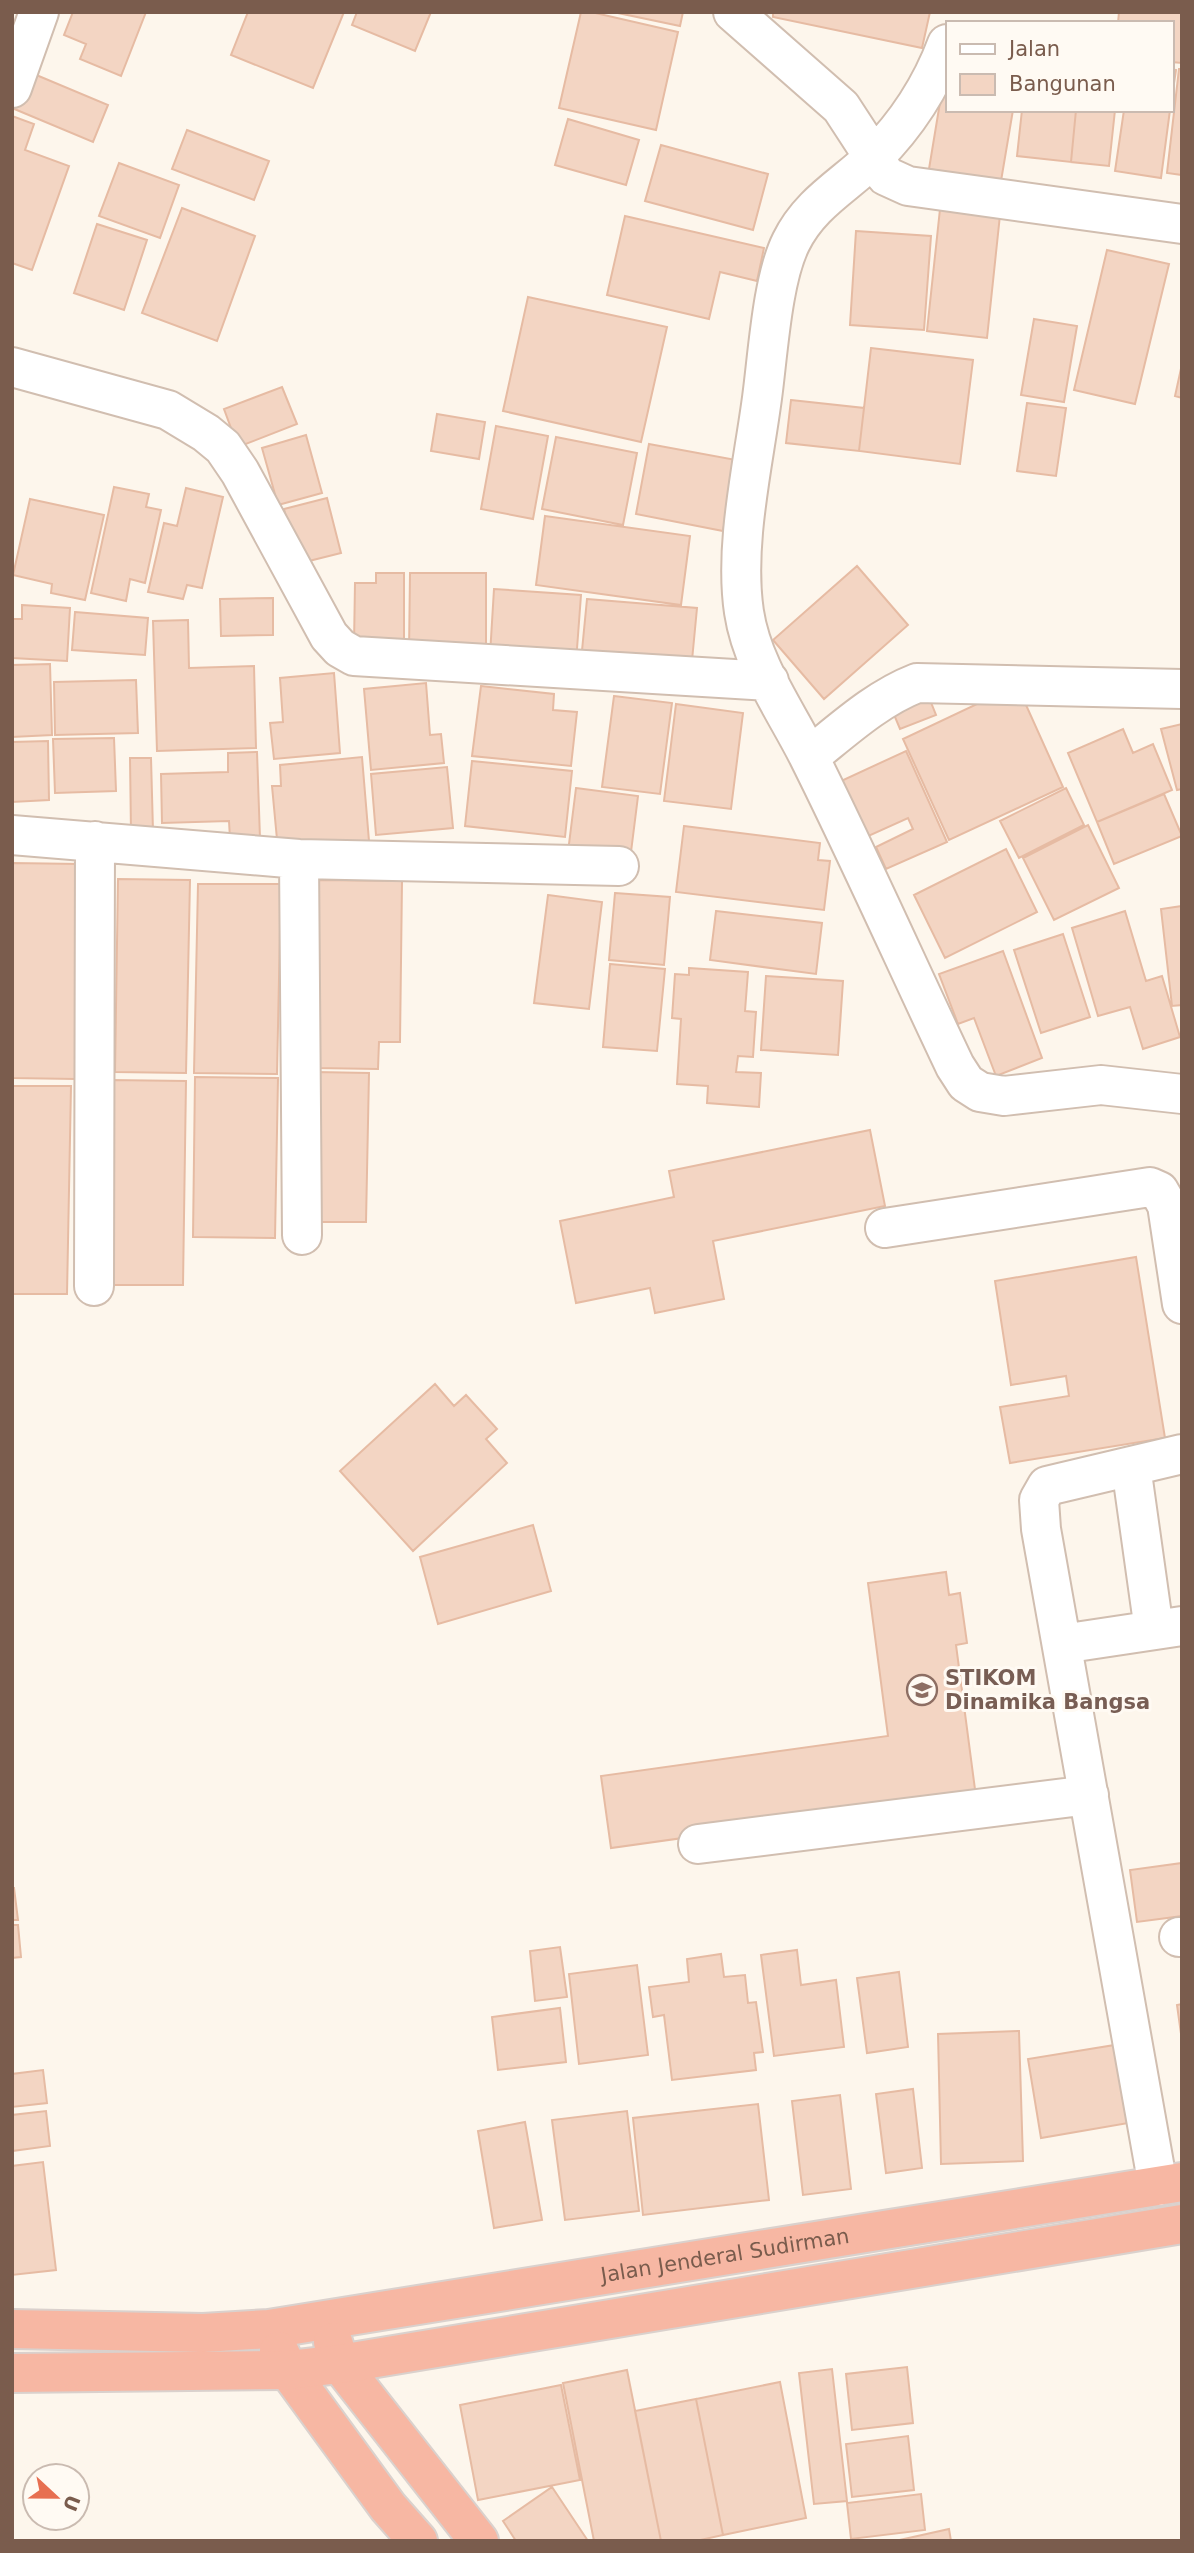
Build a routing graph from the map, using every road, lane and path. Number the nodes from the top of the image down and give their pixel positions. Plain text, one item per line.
1 (39, 12) edge
2 (733, 12) edge
3 (946, 47) edge
4 (12, 88) edge
5 (873, 158) junction
6 (1182, 224) edge
7 (12, 368) edge
8 (769, 681) junction
9 (1182, 689) edge
10 (809, 757) junction
11 (12, 835) edge
12 (95, 841) junction
13 (299, 859) junction
14 (619, 866) dead end
15 (1182, 1094) edge
16 (884, 1228) dead end
17 (302, 1235) dead end
18 (94, 1286) dead end
19 (1182, 1304) edge
20 (1182, 1454) edge
21 (1131, 1466) junction
22 (1168, 1628) edge
23 (1062, 1644) junction
24 (1089, 1795) junction
25 (698, 1844) dead end
26 (1170, 2184) edge
27 (1182, 2224) edge
28 (327, 2320) junction
29 (12, 2329) edge
30 (270, 2329) junction
31 (340, 2364) junction
32 (288, 2370) junction
33 (12, 2373) edge
34 (418, 2541) edge
35 (479, 2541) edge

1 - 4 street
2 - 5 street
3 - 5 street
5 - 6 street
5 - 8 street
7 - 8 street
8 - 10 street
9 - 10 street
10 - 15 street
11 - 12 street
12 - 13 street
12 - 18 street
13 - 14 street
13 - 17 street
16 - 19 street
20 - 21 street
21 - 22 street
21 - 23 street
22 - 23 street
23 - 24 street
24 - 25 street
24 - 26 street
26 - 28 highway, Jalan Jenderal Sudirman
27 - 31 highway, Jalan Jenderal Sudirman
28 - 30 highway, Jalan Jenderal Sudirman
28 - 31 highway
29 - 30 highway, Jalan Jenderal Sudirman
30 - 32 highway
31 - 32 highway, Jalan Jenderal Sudirman
31 - 35 highway
32 - 33 highway, Jalan Jenderal Sudirman
32 - 34 highway

